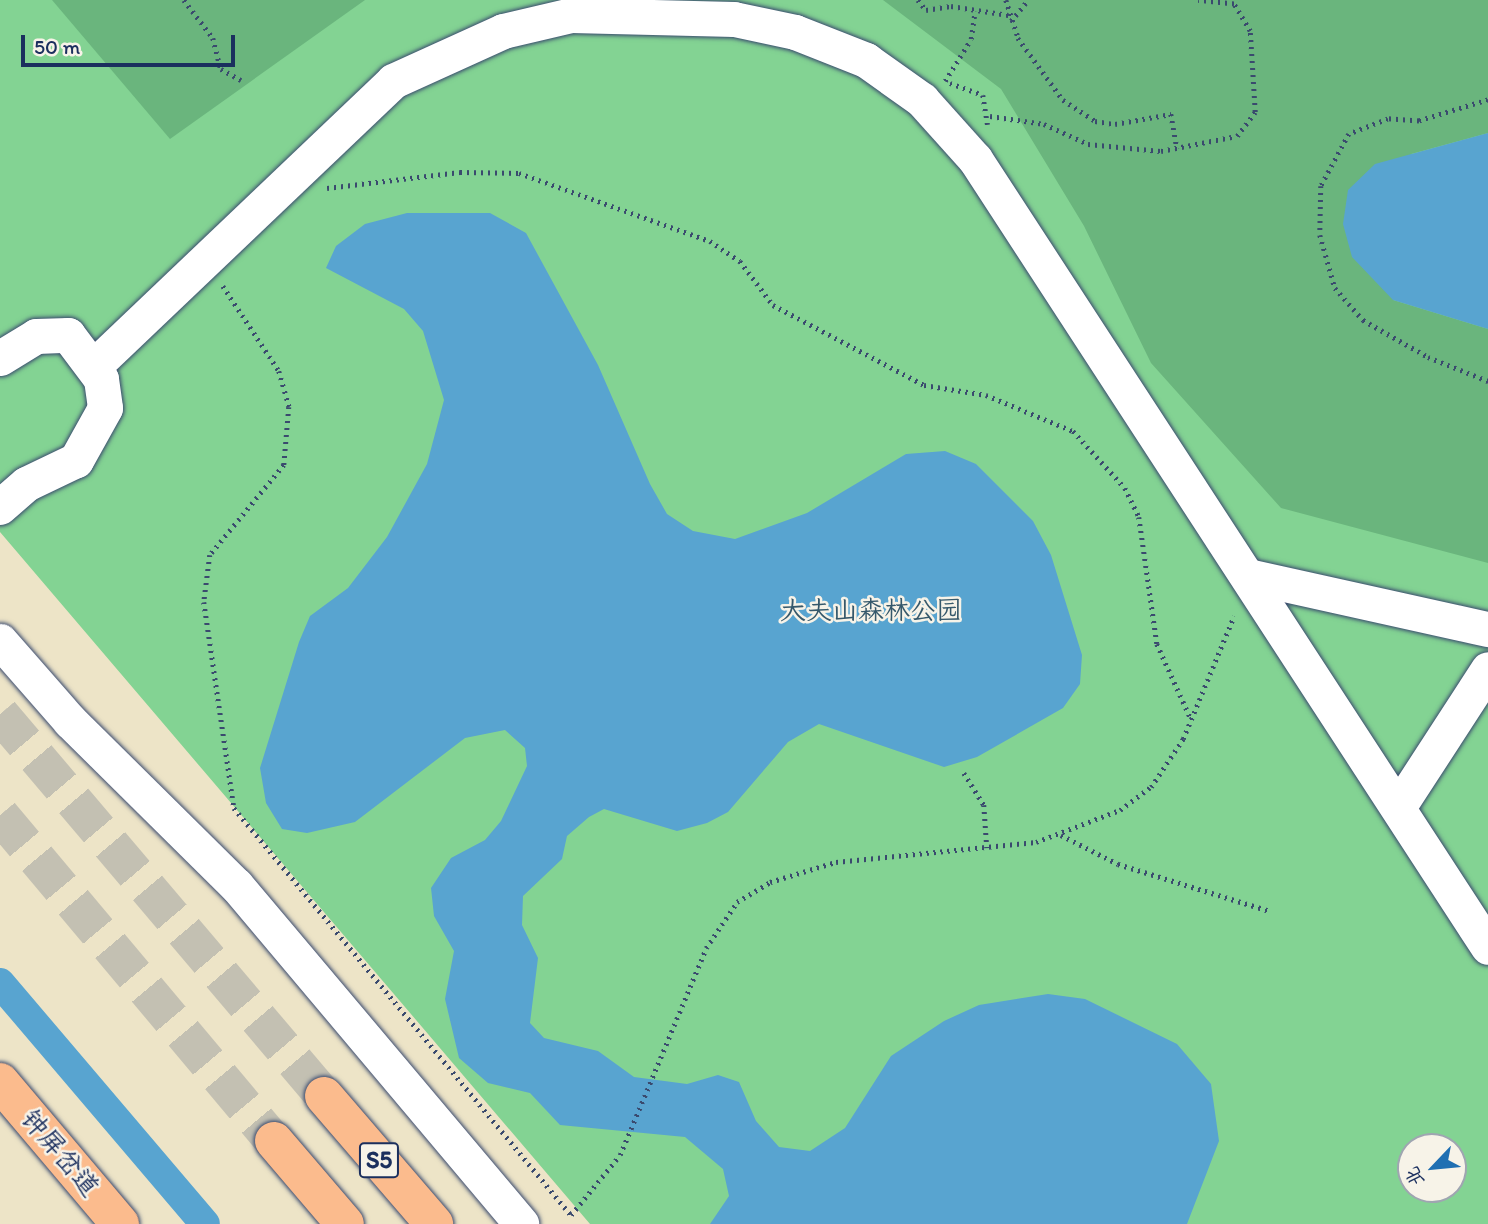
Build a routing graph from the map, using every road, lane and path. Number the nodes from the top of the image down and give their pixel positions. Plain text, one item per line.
1 (184, 0) edge
2 (918, 0) edge
3 (1006, 0) edge
4 (1028, 0) edge
5 (1198, 0) edge
6 (975, 11) junction
7 (1008, 15) junction
8 (1011, 21) junction
9 (241, 80) dead end
10 (943, 84) dead end
11 (1488, 100) edge
12 (990, 116) dead end
13 (1177, 148) junction
14 (276, 194) junction
15 (208, 262) junction
16 (0, 358) edge
17 (94, 366) junction
18 (1488, 381) edge
19 (0, 507) edge
20 (1248, 576) junction
21 (1488, 629) edge
22 (0, 641) edge
23 (1488, 669) edge
24 (1191, 719) junction
25 (964, 774) dead end
26 (1399, 806) junction
27 (1060, 835) junction
28 (987, 848) junction
29 (1270, 911) dead end
30 (1488, 947) edge
31 (0, 1082) edge
32 (324, 1096) tunnel mouth
33 (274, 1141) tunnel mouth
34 (120, 1224) edge
35 (345, 1224) edge
36 (434, 1224) edge
37 (521, 1224) edge

1 - 9 path
2 - 6 path
3 - 7 path
4 - 8 path
5 - 13 path
6 - 7 path
6 - 10 path
7 - 8 path
8 - 13 path
11 - 18 path
12 - 13 path
14 - 15 street
14 - 20 street
14 - 24 path
15 - 17 street
15 - 28 path
16 - 17 street
17 - 19 street
20 - 21 street
20 - 24 path
20 - 26 street
22 - 37 street
23 - 26 street
24 - 27 path
25 - 28 path
26 - 30 street
27 - 28 path
27 - 29 path
31 - 34 main road, 钟屏岔道
32 - 36 main road, S5
33 - 35 main road, S5

